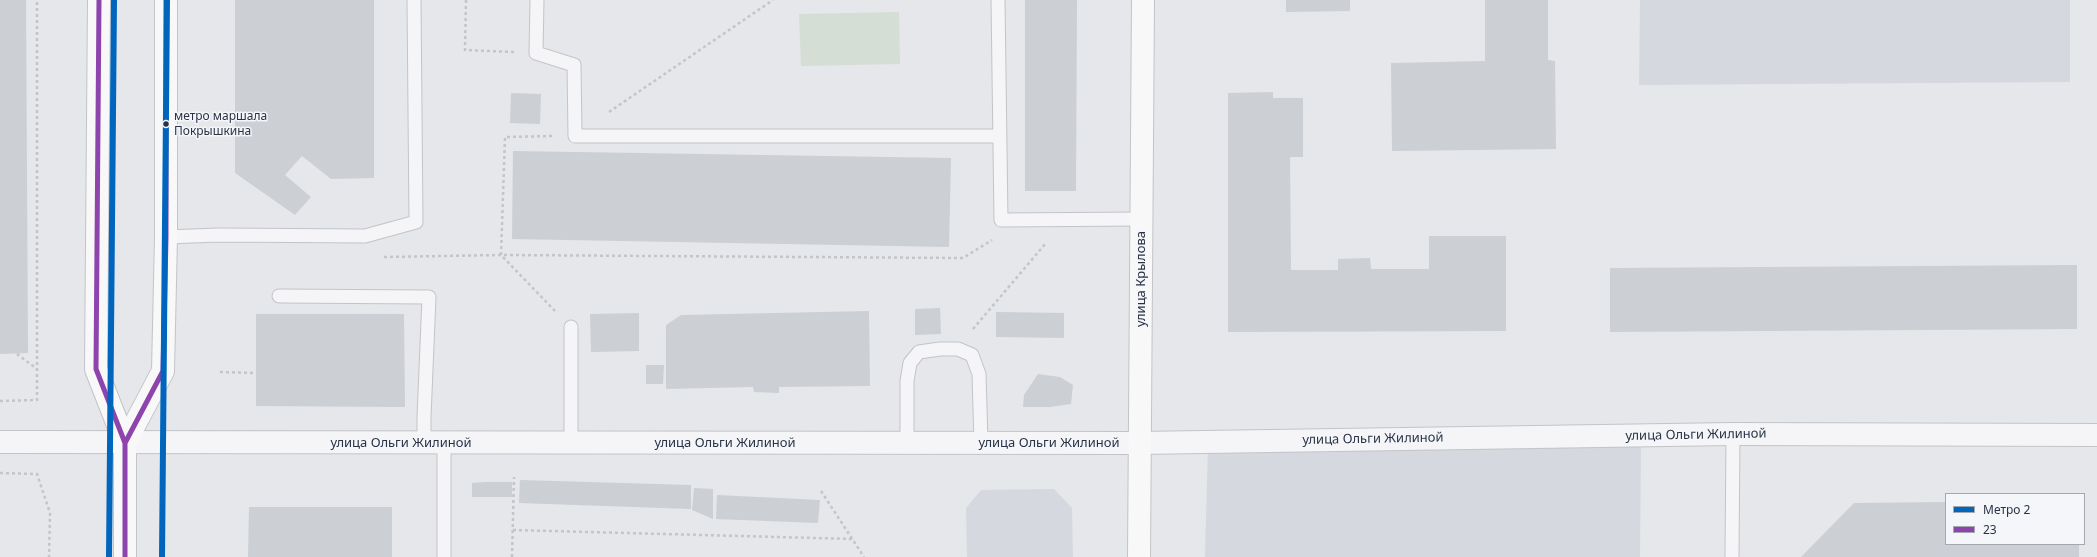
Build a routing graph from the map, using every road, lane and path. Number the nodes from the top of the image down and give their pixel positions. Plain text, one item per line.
1 (37, 0) edge
2 (99, 0) edge
3 (166, 0) edge
4 (414, 0) edge
5 (466, 0) edge
6 (537, 0) edge
7 (773, 0) edge
8 (998, 0) edge
9 (1143, 0) edge
10 (536, 53) junction
11 (575, 136) junction
12 (1000, 136) junction
13 (1142, 219) junction
14 (1001, 220) junction
15 (166, 237) junction
16 (1049, 240) dead end
17 (501, 255) junction
18 (379, 257) dead end
19 (279, 296) dead end
20 (571, 327) joint
21 (956, 349) junction
22 (17, 354) dead end
23 (37, 369) junction
24 (220, 372) dead end
25 (256, 373) dead end
26 (0, 401) edge
27 (1733, 434) junction
28 (2097, 434) edge
29 (0, 442) edge
30 (907, 442) junction
31 (125, 443) junction
32 (571, 443) junction
33 (981, 443) junction
34 (1139, 443) junction
35 (434, 444) junction
36 (0, 473) edge
37 (514, 477) dead end
38 (821, 491) dead end
39 (513, 530) junction
40 (853, 539) junction
41 (49, 557) edge
42 (125, 557) edge
43 (444, 557) edge
44 (512, 557) edge
45 (864, 557) edge
46 (1139, 557) edge
47 (1732, 557) edge

1 - 23 path
2 - 31 main road
3 - 15 main road
4 - 15 lane
5 - 10 path
6 - 10 lane
7 - 11 path
8 - 12 lane
9 - 13 main road, улица Крылова
10 - 11 lane
11 - 12 lane
11 - 17 path
12 - 14 lane
13 - 14 lane
13 - 34 main road, улица Крылова
14 - 17 path
15 - 31 main road
16 - 21 path
17 - 18 path
17 - 20 path
19 - 35 lane
20 - 32 lane
21 - 30 lane
21 - 33 lane
22 - 23 path
23 - 26 path
24 - 25 path
27 - 28 street, улица Ольги Жилиной
27 - 34 street, улица Ольги Жилиной
27 - 47 lane
29 - 31 street, улица Ольги Жилиной
30 - 32 street, улица Ольги Жилиной
30 - 33 street, улица Ольги Жилиной
31 - 35 street, улица Ольги Жилиной
31 - 42 main road
32 - 35 street, улица Ольги Жилиной
33 - 34 street, улица Ольги Жилиной
34 - 46 main road, улица Крылова
35 - 43 lane
36 - 41 path
37 - 39 path
38 - 40 path
39 - 40 path
39 - 44 path
40 - 45 path

